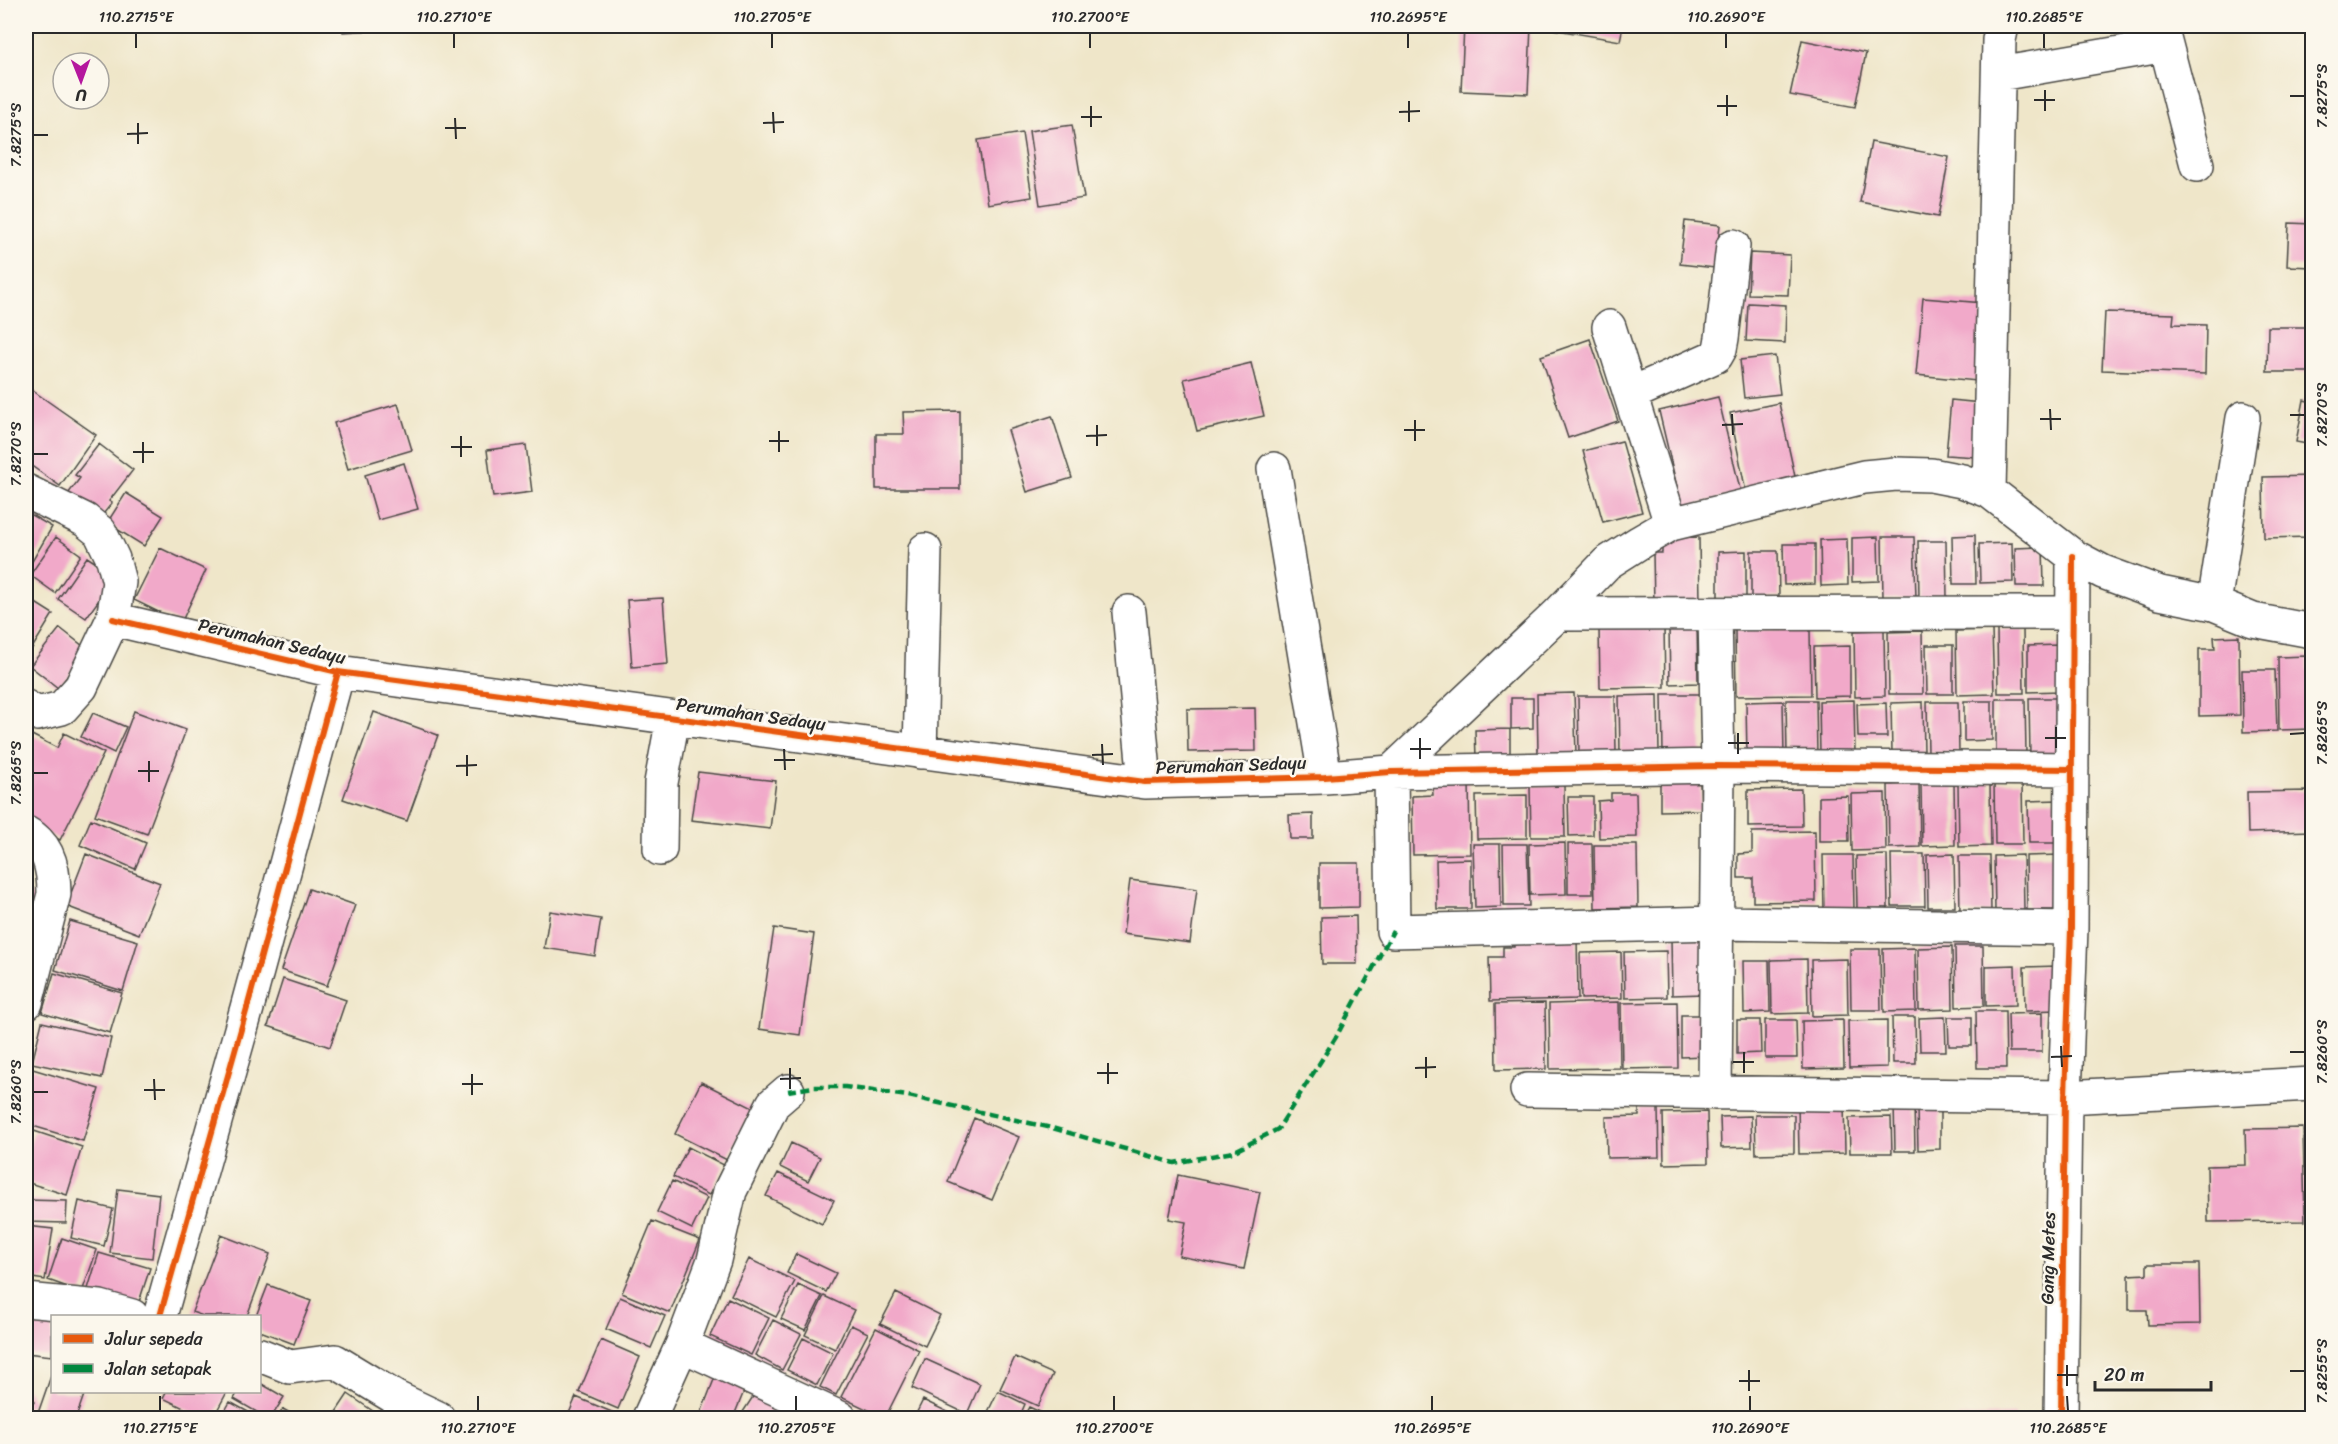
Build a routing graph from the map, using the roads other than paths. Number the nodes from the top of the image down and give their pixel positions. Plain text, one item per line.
1 (2002, 26) edge
2 (2164, 35) edge
3 (1999, 74) junction
4 (2197, 165) dead end
5 (1733, 246) dead end
6 (1609, 327) dead end
7 (1631, 394) junction
8 (2243, 418) dead end
9 (1274, 469) dead end
10 (26, 491) edge
11 (1989, 491) junction
12 (1671, 524) junction
13 (925, 550) dead end
14 (2073, 556) junction
15 (2214, 604) junction
16 (1129, 612) dead end
17 (2071, 613) junction
18 (1558, 614) junction
19 (1715, 614) junction
20 (113, 619) junction
21 (2313, 632) edge
22 (338, 672) junction
23 (29, 717) edge
24 (673, 718) junction
25 (920, 752) junction
26 (1718, 766) junction
27 (2072, 769) junction
28 (1391, 772) junction
29 (1325, 777) junction
30 (1145, 782) junction
31 (26, 833) edge
32 (660, 849) dead end
33 (1717, 924) junction
34 (2071, 928) junction
35 (26, 1003) edge
36 (2313, 1084) edge
37 (1527, 1090) dead end
38 (788, 1091) dead end
39 (1715, 1093) junction
40 (2065, 1097) junction
41 (26, 1300) edge
42 (126, 1315) edge
43 (161, 1315) edge
44 (682, 1345) junction
45 (261, 1355) edge
46 (438, 1419) edge
47 (649, 1419) edge
48 (840, 1419) edge
49 (2061, 1419) edge

1 - 3 street
2 - 3 street
2 - 4 street
3 - 11 street
5 - 7 street
6 - 7 street
7 - 12 street
8 - 15 street
9 - 29 street
10 - 20 street
11 - 12 street
11 - 14 street
12 - 18 street
13 - 25 street
14 - 15 street
14 - 17 street, Gang Metes
15 - 21 street
16 - 30 street
17 - 19 street
17 - 27 street, Gang Metes
18 - 19 street
18 - 28 street
19 - 26 street
20 - 22 street, Perumahan Sedayu
20 - 23 street
22 - 24 street, Perumahan Sedayu
22 - 43 street
24 - 25 street, Perumahan Sedayu
24 - 32 street
25 - 30 street, Perumahan Sedayu
26 - 27 street, Perumahan Sedayu
26 - 28 street, Perumahan Sedayu
26 - 33 street
27 - 34 street, Gang Metes
28 - 29 street, Perumahan Sedayu
28 - 33 street
29 - 30 street, Perumahan Sedayu
31 - 35 street
33 - 34 street
33 - 39 street
34 - 40 street, Gang Metes
36 - 40 street
37 - 39 street
38 - 44 street
39 - 40 street
40 - 49 street, Gang Metes
41 - 42 street
44 - 47 street
44 - 48 street
45 - 46 street

